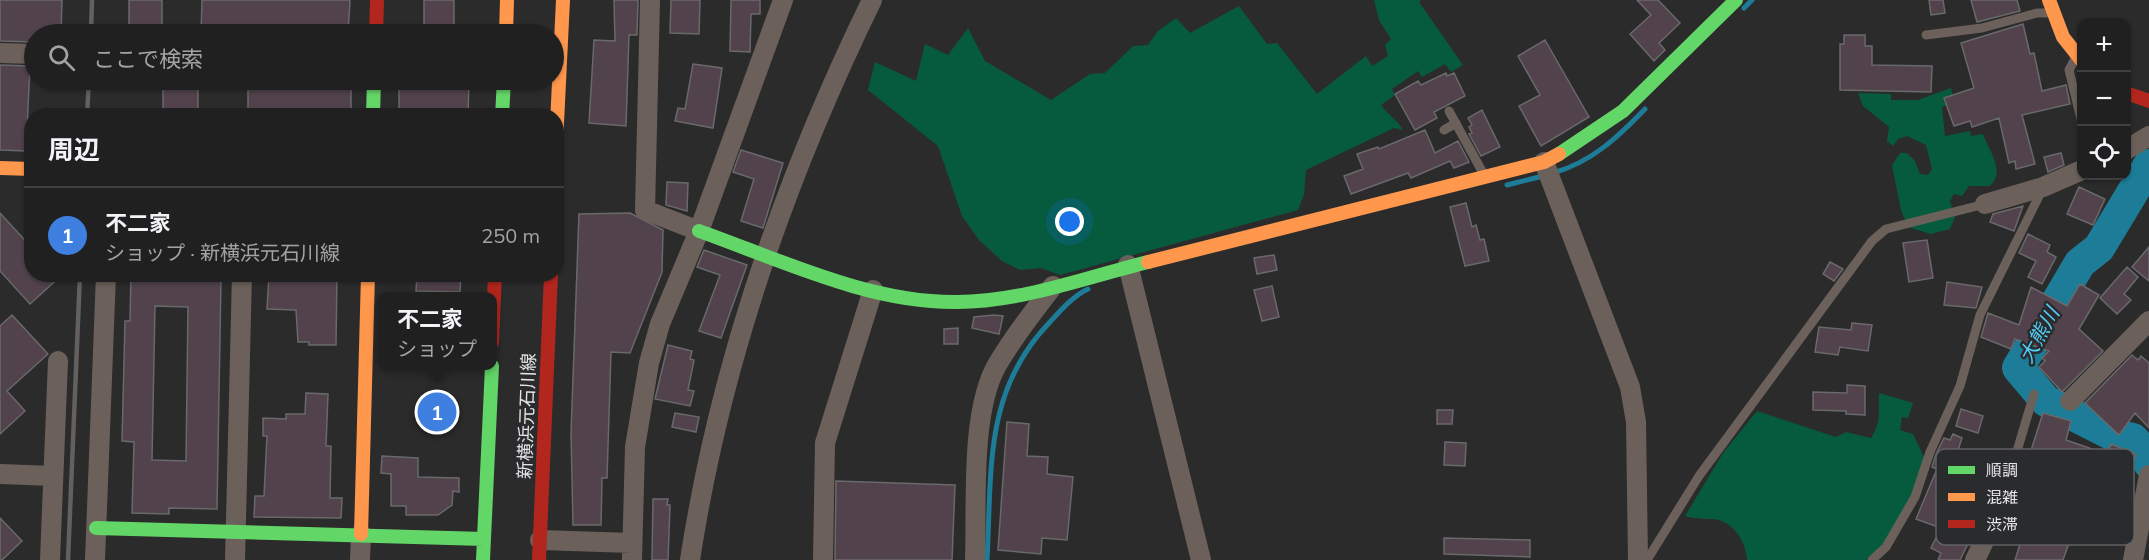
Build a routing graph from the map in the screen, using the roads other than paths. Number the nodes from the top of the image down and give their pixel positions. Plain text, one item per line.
1 (377, 0) edge
2 (507, 0) edge
3 (563, 0) edge
4 (650, 0) edge
5 (783, 0) edge
6 (872, 0) edge
7 (1736, 0) edge
8 (2050, 6) edge
9 (376, 24) edge
10 (506, 24) edge
11 (562, 24) edge
12 (1926, 35) dead end
13 (0, 53) edge
14 (24, 54) edge
15 (2077, 56) edge
16 (2077, 61) edge
17 (374, 90) edge
18 (503, 90) edge
19 (559, 90) edge
20 (2131, 94) edge
21 (2149, 101) edge
22 (2077, 103) edge
23 (373, 108) edge
24 (502, 108) edge
25 (558, 108) edge
26 (1449, 111) dead end
27 (1456, 123) junction
28 (1444, 130) dead end
29 (2149, 136) edge
30 (2131, 147) edge
31 (1545, 162) junction
32 (0, 168) edge
33 (24, 169) edge
34 (2077, 172) edge
35 (1486, 178) junction
36 (2043, 187) junction
37 (1985, 204) joint
38 (699, 231) junction
39 (764, 253) junction
40 (1130, 274) junction
41 (106, 282) edge
42 (242, 282) edge
43 (368, 282) edge
44 (551, 282) edge
45 (1053, 286) junction
46 (873, 290) junction
47 (2149, 321) edge
48 (58, 361) dead end
49 (492, 370) edge
50 (2034, 394) dead end
51 (2070, 401) dead end
52 (2018, 449) edge
53 (0, 474) edge
54 (2149, 475) edge
55 (53, 476) junction
56 (96, 528) junction
57 (236, 530) junction
58 (361, 534) junction
59 (484, 539) junction
60 (1982, 545) edge
61 (539, 550) edge
62 (632, 551) edge
63 (50, 560) edge
64 (95, 560) edge
65 (235, 560) edge
66 (360, 560) edge
67 (483, 560) edge
68 (690, 560) edge
69 (823, 560) edge
70 (975, 560) edge
71 (1201, 560) edge
72 (1638, 560) edge
73 (1647, 560) edge
74 (1872, 560) edge
75 (1975, 560) edge
76 (2133, 560) edge

1 - 9 street
2 - 10 street
3 - 11 street
4 - 38 street
5 - 38 street
6 - 39 street
7 - 31 street
8 - 12 lane
8 - 15 street
13 - 14 street
16 - 22 lane
17 - 23 street
18 - 24 street
19 - 25 street
20 - 21 street
26 - 27 lane
27 - 28 lane
27 - 35 lane
29 - 30 street
31 - 35 street
31 - 72 street
32 - 33 street
34 - 36 street
35 - 40 street
36 - 37 street
36 - 74 lane
37 - 73 lane
38 - 39 street
38 - 62 street
39 - 46 street
39 - 68 street
40 - 45 street
40 - 71 street
41 - 56 street
42 - 57 street
43 - 58 street
44 - 61 street, 新横浜元石川線
45 - 46 street
45 - 70 street
46 - 69 street
47 - 51 street
48 - 55 street
49 - 59 street, 新横浜元石川線
50 - 52 lane
53 - 55 street
54 - 76 street
55 - 63 street
56 - 57 street
56 - 64 street
57 - 58 street
57 - 65 street
58 - 59 street
58 - 66 street
59 - 67 street, 新横浜元石川線
60 - 75 street
61 - 62 street

